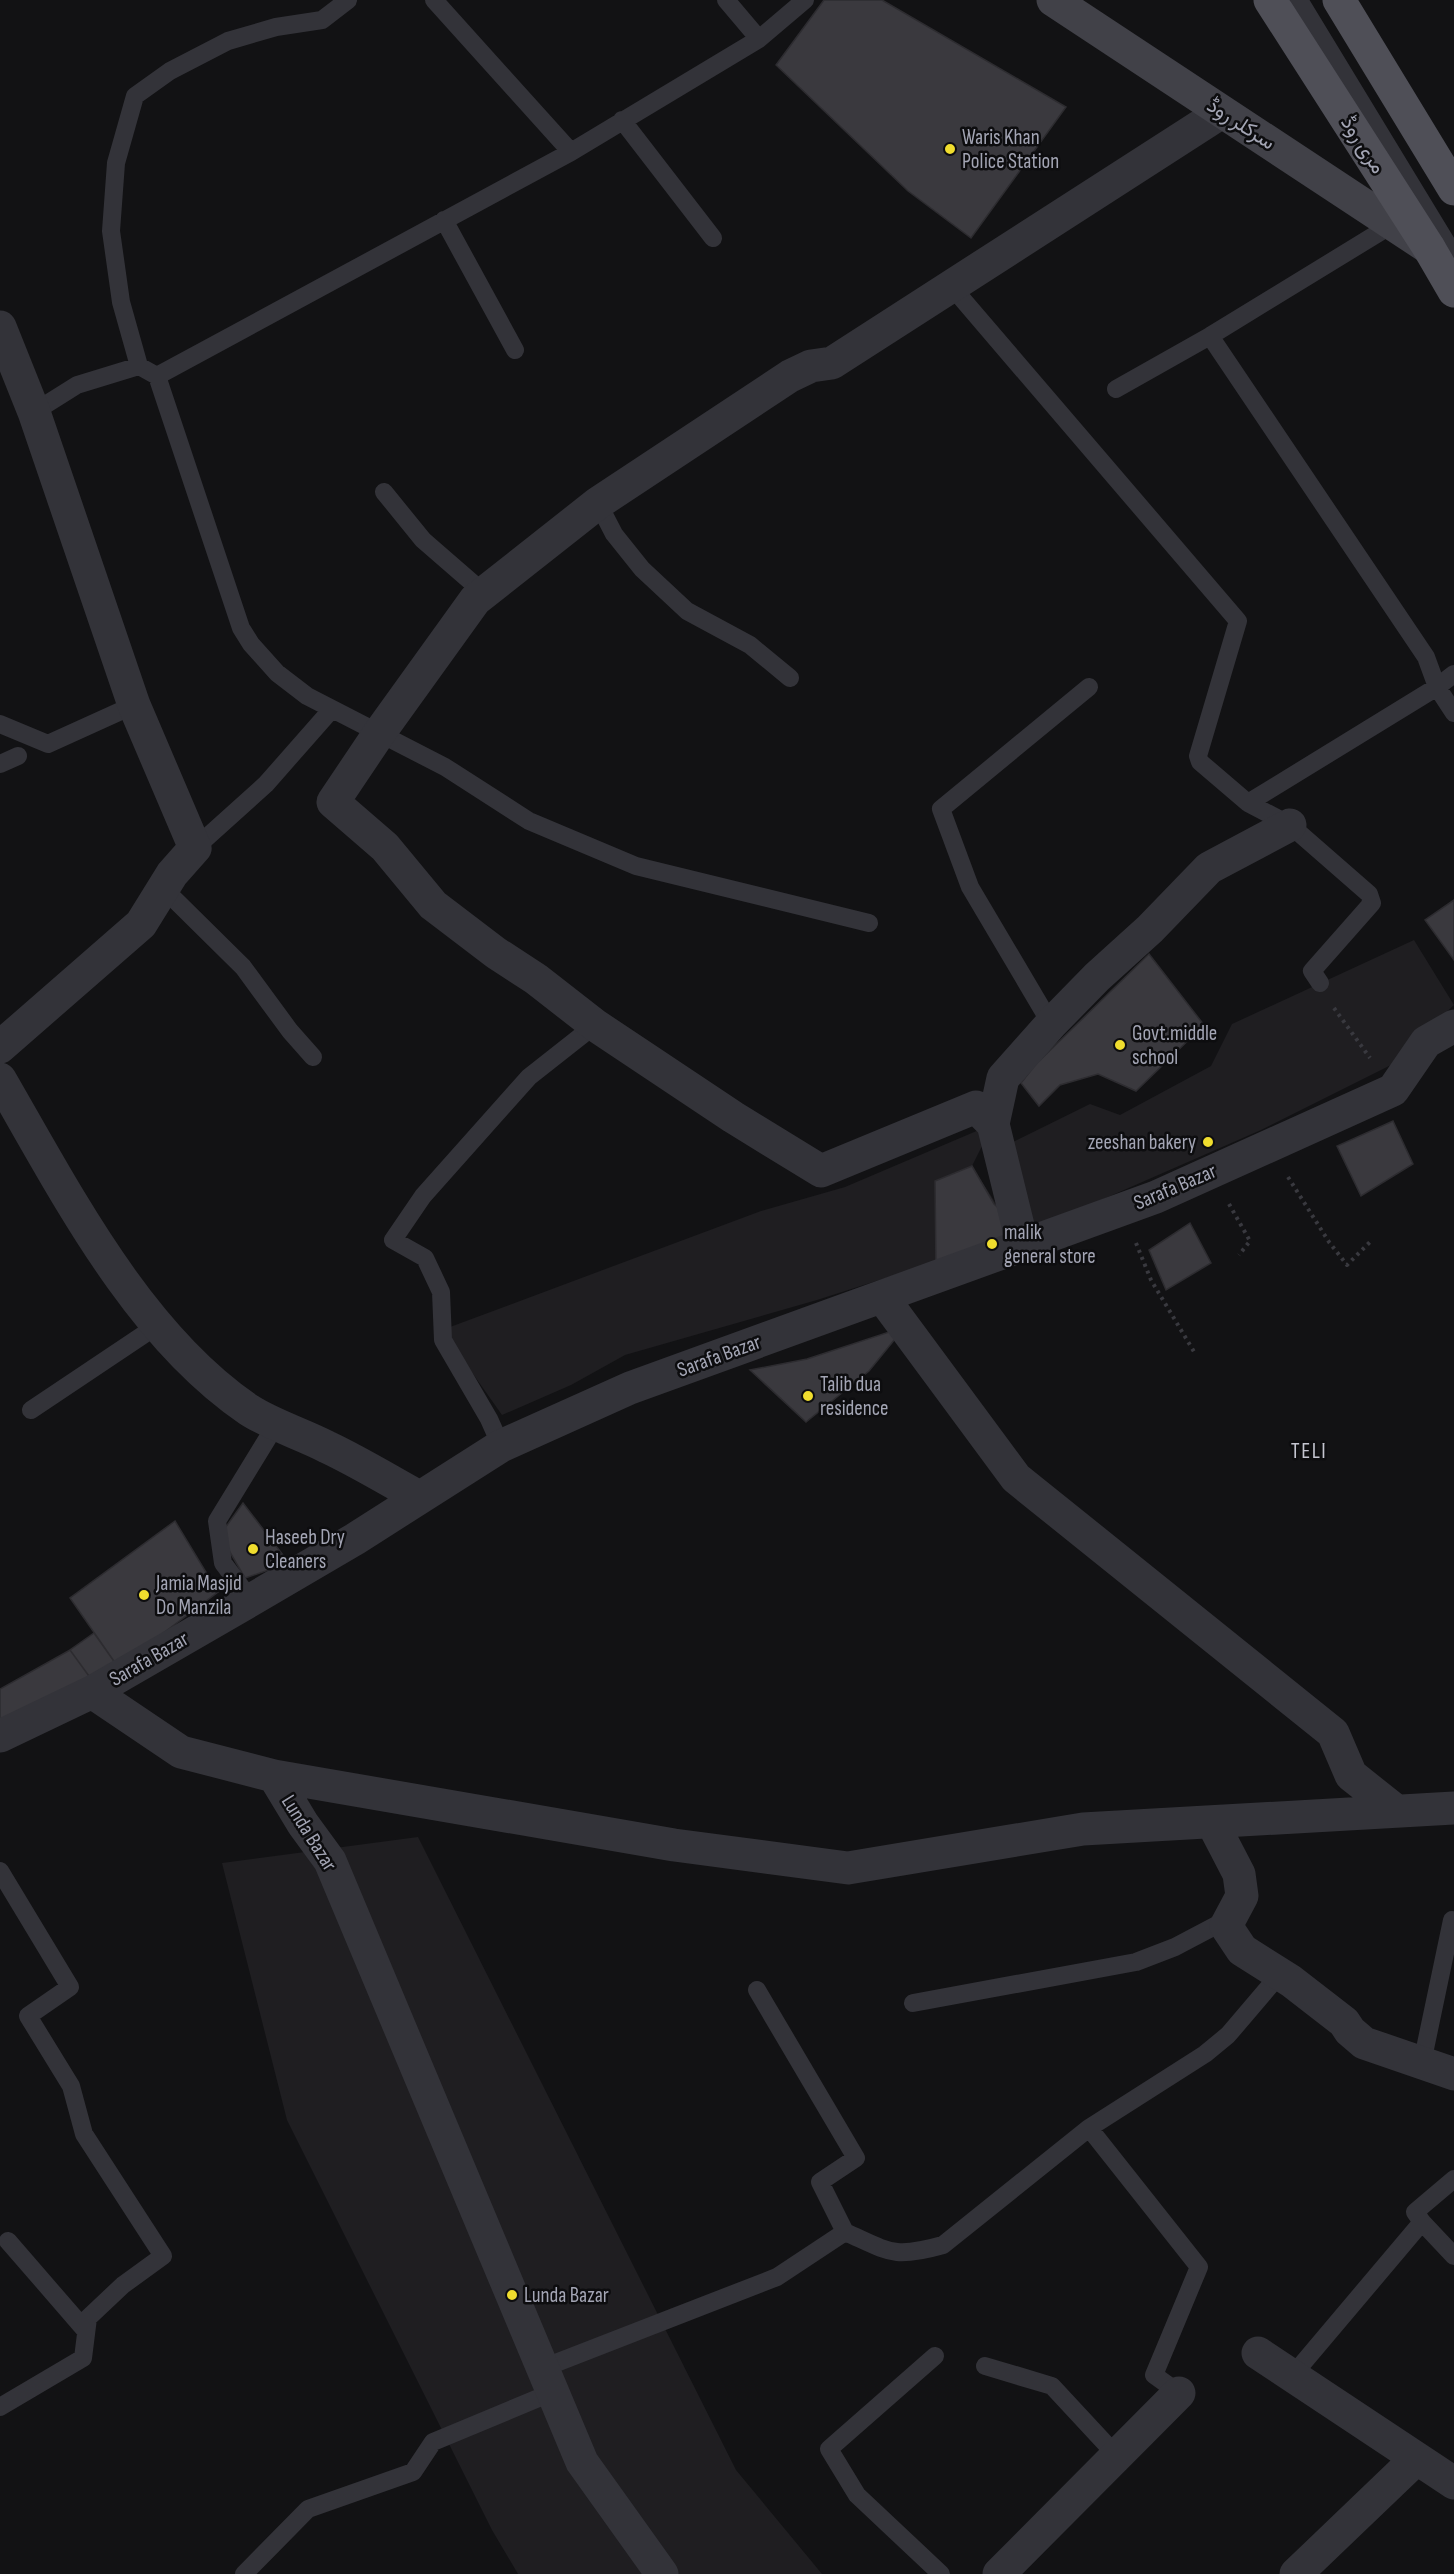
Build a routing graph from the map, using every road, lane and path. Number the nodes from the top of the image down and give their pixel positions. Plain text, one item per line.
1 (348, 0) edge
2 (434, 0) edge
3 (726, 0) edge
4 (805, 0) edge
5 (1053, 0) edge
6 (1270, 0) edge
7 (1299, 0) edge
8 (1339, 0) edge
9 (759, 39) junction
10 (1222, 112) junction
11 (622, 120) junction
12 (571, 152) junction
13 (1454, 189) edge
14 (444, 220) junction
15 (1393, 224) junction
16 (713, 238) dead end
17 (1442, 252) edge
18 (951, 287) junction
19 (1454, 291) edge
20 (0, 327) edge
21 (1210, 336) junction
22 (515, 350) dead end
23 (139, 366) junction
24 (157, 376) junction
25 (1116, 389) dead end
26 (34, 412) junction
27 (384, 492) dead end
28 (598, 503) junction
29 (484, 593) junction
30 (1454, 674) edge
31 (790, 678) dead end
32 (1089, 687) dead end
33 (1437, 687) junction
34 (134, 705) junction
35 (332, 709) junction
36 (1454, 713) edge
37 (0, 724) edge
38 (380, 732) junction
39 (18, 756) dead end
40 (0, 764) edge
41 (1248, 803) junction
42 (1290, 825) junction
43 (195, 848) junction
44 (164, 888) junction
45 (869, 923) dead end
46 (1320, 983) joint
47 (1051, 1024) junction
48 (595, 1025) junction
49 (1454, 1026) edge
50 (0, 1047) edge
51 (313, 1057) dead end
52 (0, 1079) edge
53 (1393, 1090) junction
54 (993, 1124) junction
55 (1267, 1147) junction
56 (1210, 1172) junction
57 (1123, 1209) junction
58 (1371, 1242) dead end
59 (1023, 1246) junction
60 (1239, 1255) dead end
61 (883, 1298) junction
62 (158, 1325) junction
63 (1196, 1355) dead end
64 (31, 1410) dead end
65 (277, 1423) junction
66 (501, 1446) junction
67 (419, 1497) junction
68 (251, 1600) junction
69 (92, 1692) junction
70 (0, 1736) edge
71 (274, 1776) junction
72 (1454, 1808) edge
73 (1395, 1810) junction
74 (1212, 1822) junction
75 (0, 1871) edge
76 (1231, 1917) junction
77 (1452, 1920) dead end
78 (1280, 1974) junction
79 (757, 1990) dead end
80 (913, 2003) dead end
81 (1422, 2063) junction
82 (1454, 2074) edge
83 (1089, 2128) junction
84 (1454, 2179) edge
85 (1422, 2222) junction
86 (845, 2232) junction
87 (8, 2241) dead end
88 (1454, 2256) edge
89 (86, 2331) junction
90 (1258, 2353) dead end
91 (935, 2356) dead end
92 (986, 2366) dead end
93 (1292, 2376) junction
94 (548, 2380) junction
95 (1179, 2393) joint
96 (0, 2407) edge
97 (1117, 2456) junction
98 (1416, 2459) junction
99 (1454, 2483) edge
100 (244, 2574) edge
101 (662, 2574) edge
102 (941, 2574) edge
103 (999, 2574) edge
104 (1296, 2574) edge

1 - 23 lane
2 - 12 lane
3 - 9 lane
4 - 9 lane
5 - 10 street, سرکلر روڈ
6 - 17 main road, مری روڈ
7 - 17 lane
8 - 13 main road
9 - 11 lane
10 - 15 street, سرکلر روڈ
10 - 18 street
11 - 12 lane
11 - 16 lane
12 - 14 lane
14 - 22 lane
14 - 24 lane
15 - 17 street, سرکلر روڈ
15 - 21 lane
17 - 19 main road, مری روڈ
18 - 28 street
18 - 41 lane
20 - 26 street
21 - 25 lane
21 - 33 lane
23 - 24 lane
23 - 26 lane
24 - 35 lane
26 - 34 street
27 - 29 lane
28 - 29 street
28 - 31 lane
29 - 38 street
30 - 33 lane
32 - 47 lane
33 - 36 lane
33 - 41 lane
34 - 37 lane
34 - 43 street
35 - 38 lane
35 - 43 lane
38 - 45 lane
38 - 48 street
39 - 40 lane
41 - 42 lane
42 - 46 lane
42 - 47 street
43 - 44 street
44 - 50 street
44 - 51 lane
46 - 53 path
47 - 54 street
48 - 54 street
48 - 66 lane
49 - 53 street
52 - 62 street
53 - 55 street, Sarafa Bazar
54 - 59 street
55 - 56 street, Sarafa Bazar
55 - 58 path
56 - 57 street, Sarafa Bazar
56 - 60 path
57 - 59 street, Sarafa Bazar
57 - 63 path
59 - 61 street, Sarafa Bazar
61 - 66 street, Sarafa Bazar
61 - 73 street
62 - 64 lane
62 - 65 street
65 - 67 street
65 - 68 lane
66 - 67 street, Sarafa Bazar
67 - 68 street, Sarafa Bazar
68 - 69 street, Sarafa Bazar
69 - 70 street, Sarafa Bazar
69 - 71 street
71 - 74 street
71 - 94 street, Lunda Bazar
72 - 73 street
73 - 74 street
74 - 76 street
75 - 89 lane
76 - 78 street
76 - 80 lane
77 - 81 lane
78 - 81 street
78 - 83 lane
79 - 86 lane
81 - 82 street
83 - 86 lane
83 - 95 lane
84 - 85 lane
85 - 88 lane
85 - 93 lane
86 - 94 lane
87 - 89 lane
89 - 96 lane
90 - 93 street
91 - 102 lane
92 - 97 lane
93 - 98 street
94 - 100 lane
94 - 101 street, Lunda Bazar
95 - 97 street
97 - 103 street
98 - 99 street
98 - 104 street

